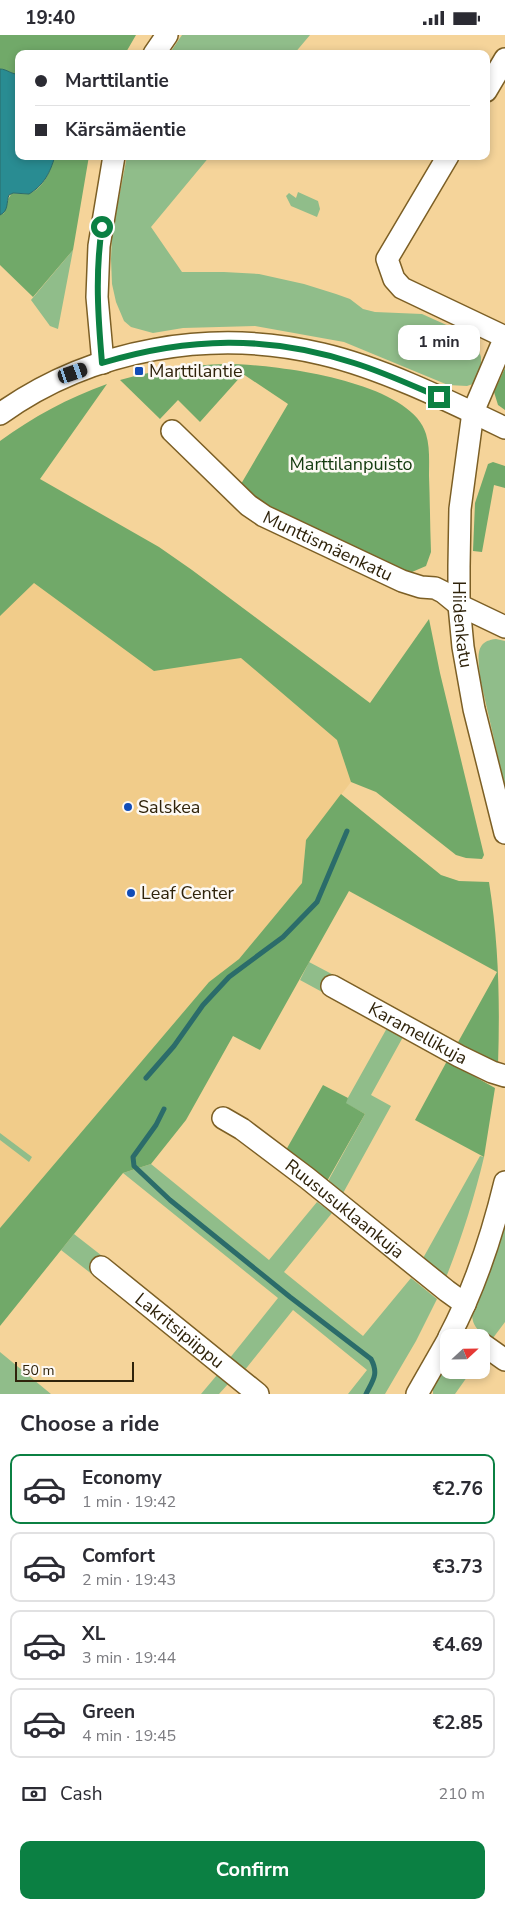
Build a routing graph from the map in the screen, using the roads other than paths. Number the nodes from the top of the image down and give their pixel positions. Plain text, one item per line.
1 (167, 35) edge
2 (157, 50) edge
3 (505, 59) edge
4 (490, 84) edge
5 (113, 160) edge
6 (446, 160) edge
7 (102, 363) junction
8 (473, 412) junction
9 (0, 414) edge
10 (505, 428) edge
11 (172, 431) dead end
12 (459, 605) junction
13 (505, 627) edge
14 (505, 833) edge
15 (332, 986) dead end
16 (505, 1076) edge
17 (223, 1118) dead end
18 (505, 1182) edge
19 (101, 1267) dead end
20 (465, 1303) junction
21 (453, 1329) edge
22 (490, 1349) edge
23 (440, 1354) edge
24 (505, 1360) edge
25 (258, 1394) edge
26 (417, 1394) edge

1 - 2 street
3 - 4 street
5 - 7 street
6 - 8 street, Hiidenkatu
7 - 8 street
7 - 9 street
8 - 10 street
8 - 12 street, Hiidenkatu
11 - 12 street, Munttismäenkatu
12 - 13 street, Munttismäenkatu
12 - 14 street, Hiidenkatu
15 - 16 street, Karamellikuja
17 - 20 street, Ruususuklaankuja
18 - 20 street
19 - 25 street, Lakritsipiippu
20 - 21 street
22 - 24 street
23 - 26 street

